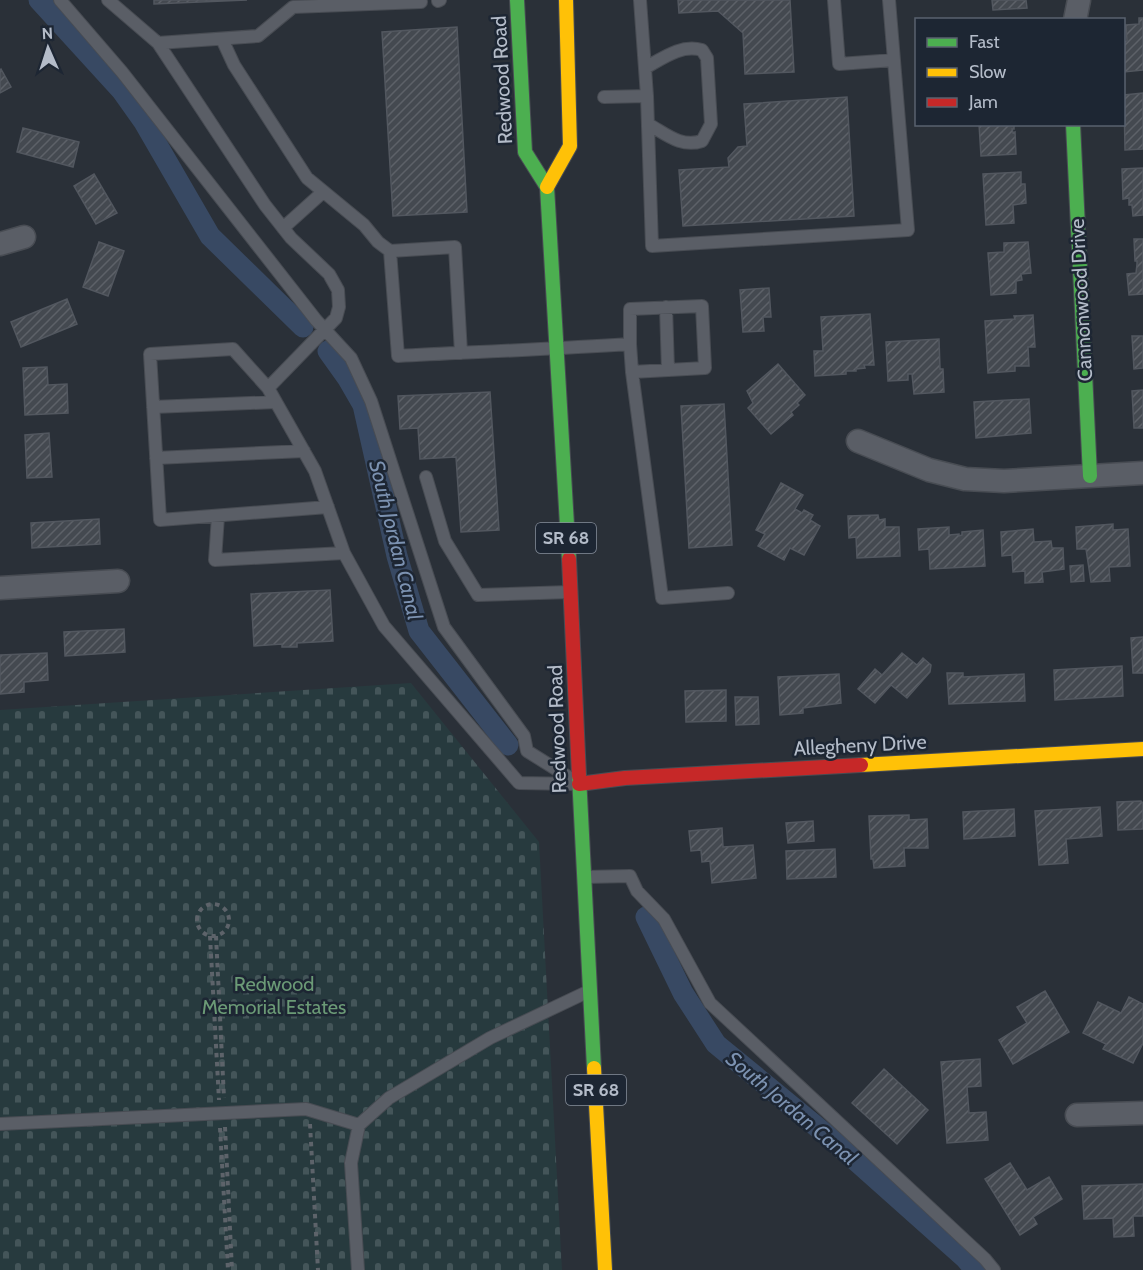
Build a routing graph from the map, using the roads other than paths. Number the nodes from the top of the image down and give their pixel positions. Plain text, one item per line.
1 (60, 0) edge
2 (108, 0) edge
3 (517, 0) edge
4 (554, 0) edge
5 (567, 0) edge
6 (640, 0) edge
7 (834, 0) edge
8 (889, 0) edge
9 (1079, 0) edge
10 (421, 2) dead end
11 (1075, 18) edge
12 (222, 39) junction
13 (568, 40) junction
14 (158, 43) junction
15 (894, 60) junction
16 (645, 68) junction
17 (647, 96) junction
18 (604, 97) dead end
19 (648, 124) junction
20 (1073, 126) edge
21 (547, 187) junction
22 (323, 192) junction
23 (284, 228) junction
24 (24, 237) dead end
25 (0, 244) edge
26 (390, 251) junction
27 (666, 308) junction
28 (326, 330) junction
29 (630, 344) junction
30 (555, 349) junction
31 (460, 353) junction
32 (668, 370) junction
33 (632, 372) junction
34 (268, 388) junction
35 (276, 402) junction
36 (153, 407) junction
37 (858, 441) dead end
38 (304, 452) junction
39 (156, 458) junction
40 (1143, 473) edge
41 (1090, 476) junction
42 (426, 477) dead end
43 (328, 507) junction
44 (218, 516) junction
45 (344, 553) junction
46 (118, 581) dead end
47 (0, 588) edge
48 (570, 592) junction
49 (728, 593) dead end
50 (1143, 749) edge
51 (579, 784) junction
52 (584, 877) junction
53 (590, 991) junction
54 (1143, 1113) edge
55 (1077, 1115) dead end
56 (0, 1124) edge
57 (359, 1125) junction
58 (358, 1270) edge
59 (606, 1270) edge
60 (994, 1270) edge

1 - 28 lane
2 - 14 lane
3 - 21 main road, Redwood Road / SR 68
4 - 13 main road
5 - 13 main road
6 - 16 lane
7 - 15 lane
8 - 15 lane
9 - 11 street
10 - 12 lane
12 - 14 lane
12 - 22 lane
13 - 21 main road
14 - 23 lane
15 - 19 lane
16 - 17 lane
16 - 19 lane
17 - 18 lane
17 - 19 lane
20 - 41 main road, Cannonwood Drive
21 - 30 main road, Redwood Road / SR 68
22 - 23 lane
22 - 26 lane
23 - 28 lane
24 - 25 street
26 - 31 lane
26 - 31 lane
27 - 29 lane
27 - 32 lane
27 - 32 lane
28 - 34 lane
28 - 51 lane
29 - 30 lane
29 - 33 lane
30 - 31 lane
30 - 48 main road, Redwood Road / SR 68
32 - 33 lane
33 - 49 lane
34 - 35 lane
34 - 36 lane
35 - 36 lane
35 - 38 lane
36 - 39 lane
37 - 41 street
38 - 39 lane
38 - 43 lane
39 - 44 lane
40 - 41 street
42 - 48 lane
43 - 44 lane
43 - 45 lane
44 - 45 lane
45 - 51 lane
46 - 47 street
48 - 51 main road, Redwood Road / SR 68
50 - 51 main road, Allegheny Drive
51 - 52 main road, Redwood Road / SR 68
52 - 53 main road, Redwood Road / SR 68
52 - 60 lane
53 - 57 lane
53 - 59 main road, Redwood Road / SR 68
54 - 55 street
56 - 57 lane
57 - 58 lane

